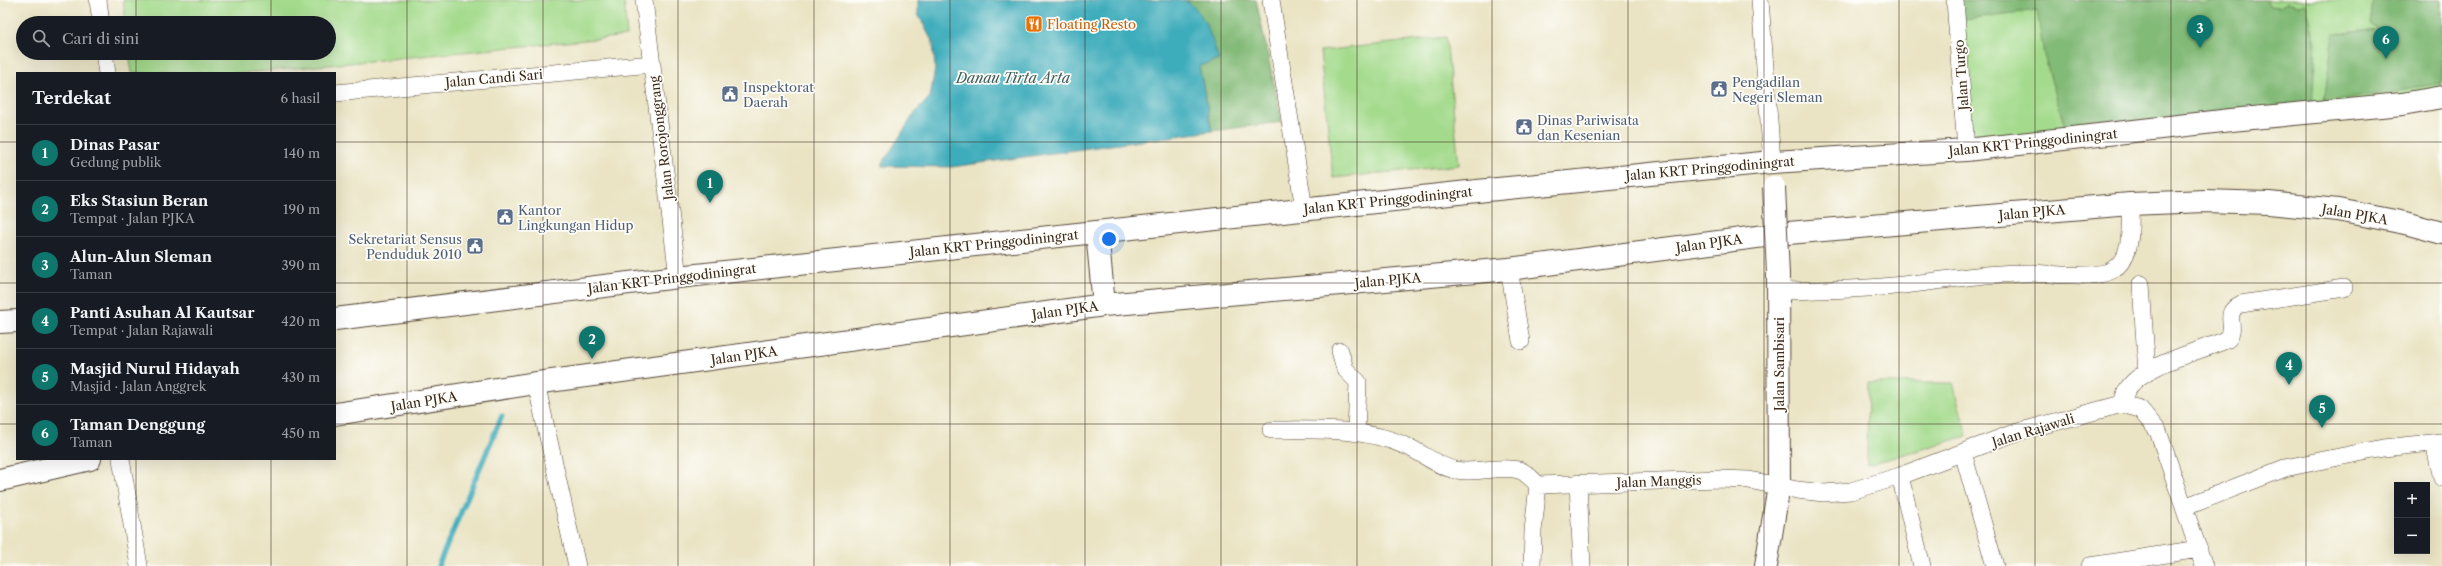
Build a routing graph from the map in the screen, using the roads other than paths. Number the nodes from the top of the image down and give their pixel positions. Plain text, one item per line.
1 (98, 0) edge
2 (644, 0) edge
3 (1271, 0) edge
4 (1760, 0) edge
5 (1956, 0) edge
6 (100, 16) edge
7 (105, 60) edge
8 (652, 64) junction
9 (107, 72) edge
10 (336, 93) edge
11 (2442, 97) edge
12 (1966, 150) junction
13 (1772, 162) junction
14 (2130, 204) junction
15 (1304, 209) junction
16 (1097, 232) junction
17 (2442, 233) edge
18 (1509, 269) junction
19 (678, 277) junction
20 (1779, 283) junction
21 (2141, 284) dead end
22 (2344, 288) dead end
23 (1104, 305) junction
24 (336, 319) edge
25 (16, 321) edge
26 (0, 322) edge
27 (1521, 341) dead end
28 (1340, 351) dead end
29 (2147, 373) junction
30 (536, 383) junction
31 (2122, 404) junction
32 (336, 414) edge
33 (1270, 430) dead end
34 (1356, 433) junction
35 (2438, 443) edge
36 (1963, 453) junction
37 (86, 460) edge
38 (121, 460) edge
39 (1900, 476) junction
40 (2442, 478) edge
41 (0, 480) edge
42 (1578, 483) junction
43 (1538, 485) junction
44 (1779, 485) junction
45 (2185, 507) junction
46 (2199, 549) junction
47 (2115, 564) edge
48 (138, 566) edge
49 (577, 566) edge
50 (1532, 566) edge
51 (1582, 566) edge
52 (1766, 566) edge
53 (1922, 566) edge
54 (1995, 566) edge
55 (2090, 566) edge
56 (2204, 566) edge

1 - 6 street
2 - 8 street, Jalan Rorojonggrang
3 - 15 street
4 - 13 street
5 - 12 street, Jalan Turgo
7 - 9 street
8 - 10 street, Jalan Candi Sari
8 - 19 street, Jalan Rorojonggrang
11 - 12 main road, Jalan KRT Pringgodiningrat
12 - 13 main road, Jalan KRT Pringgodiningrat
13 - 15 main road, Jalan KRT Pringgodiningrat
13 - 20 main road, Jalan Sambisari, bridge
14 - 17 main road, Jalan PJKA
14 - 18 main road, Jalan PJKA
14 - 20 street
15 - 16 main road, Jalan KRT Pringgodiningrat
16 - 19 main road, Jalan KRT Pringgodiningrat
16 - 23 main road
18 - 23 main road, Jalan PJKA
18 - 27 street
19 - 24 main road, Jalan KRT Pringgodiningrat
20 - 44 main road, Jalan Sambisari
21 - 29 street
22 - 29 street
23 - 30 main road, Jalan PJKA
25 - 26 main road
28 - 34 street
29 - 31 street
30 - 32 main road, Jalan PJKA
30 - 49 street
31 - 36 street, Jalan Rajawali
31 - 45 street
33 - 34 street
34 - 43 street
35 - 40 street
35 - 45 street
36 - 39 street, Jalan Rajawali
36 - 54 street
37 - 41 main road
38 - 48 street
39 - 44 street, Jalan Rajawali
39 - 53 street
42 - 43 street, Jalan Manggis
42 - 44 street, Jalan Manggis
42 - 51 street
43 - 50 street
44 - 52 main road, Jalan Sambisari
45 - 46 street
46 - 47 street
46 - 56 street
47 - 55 street

